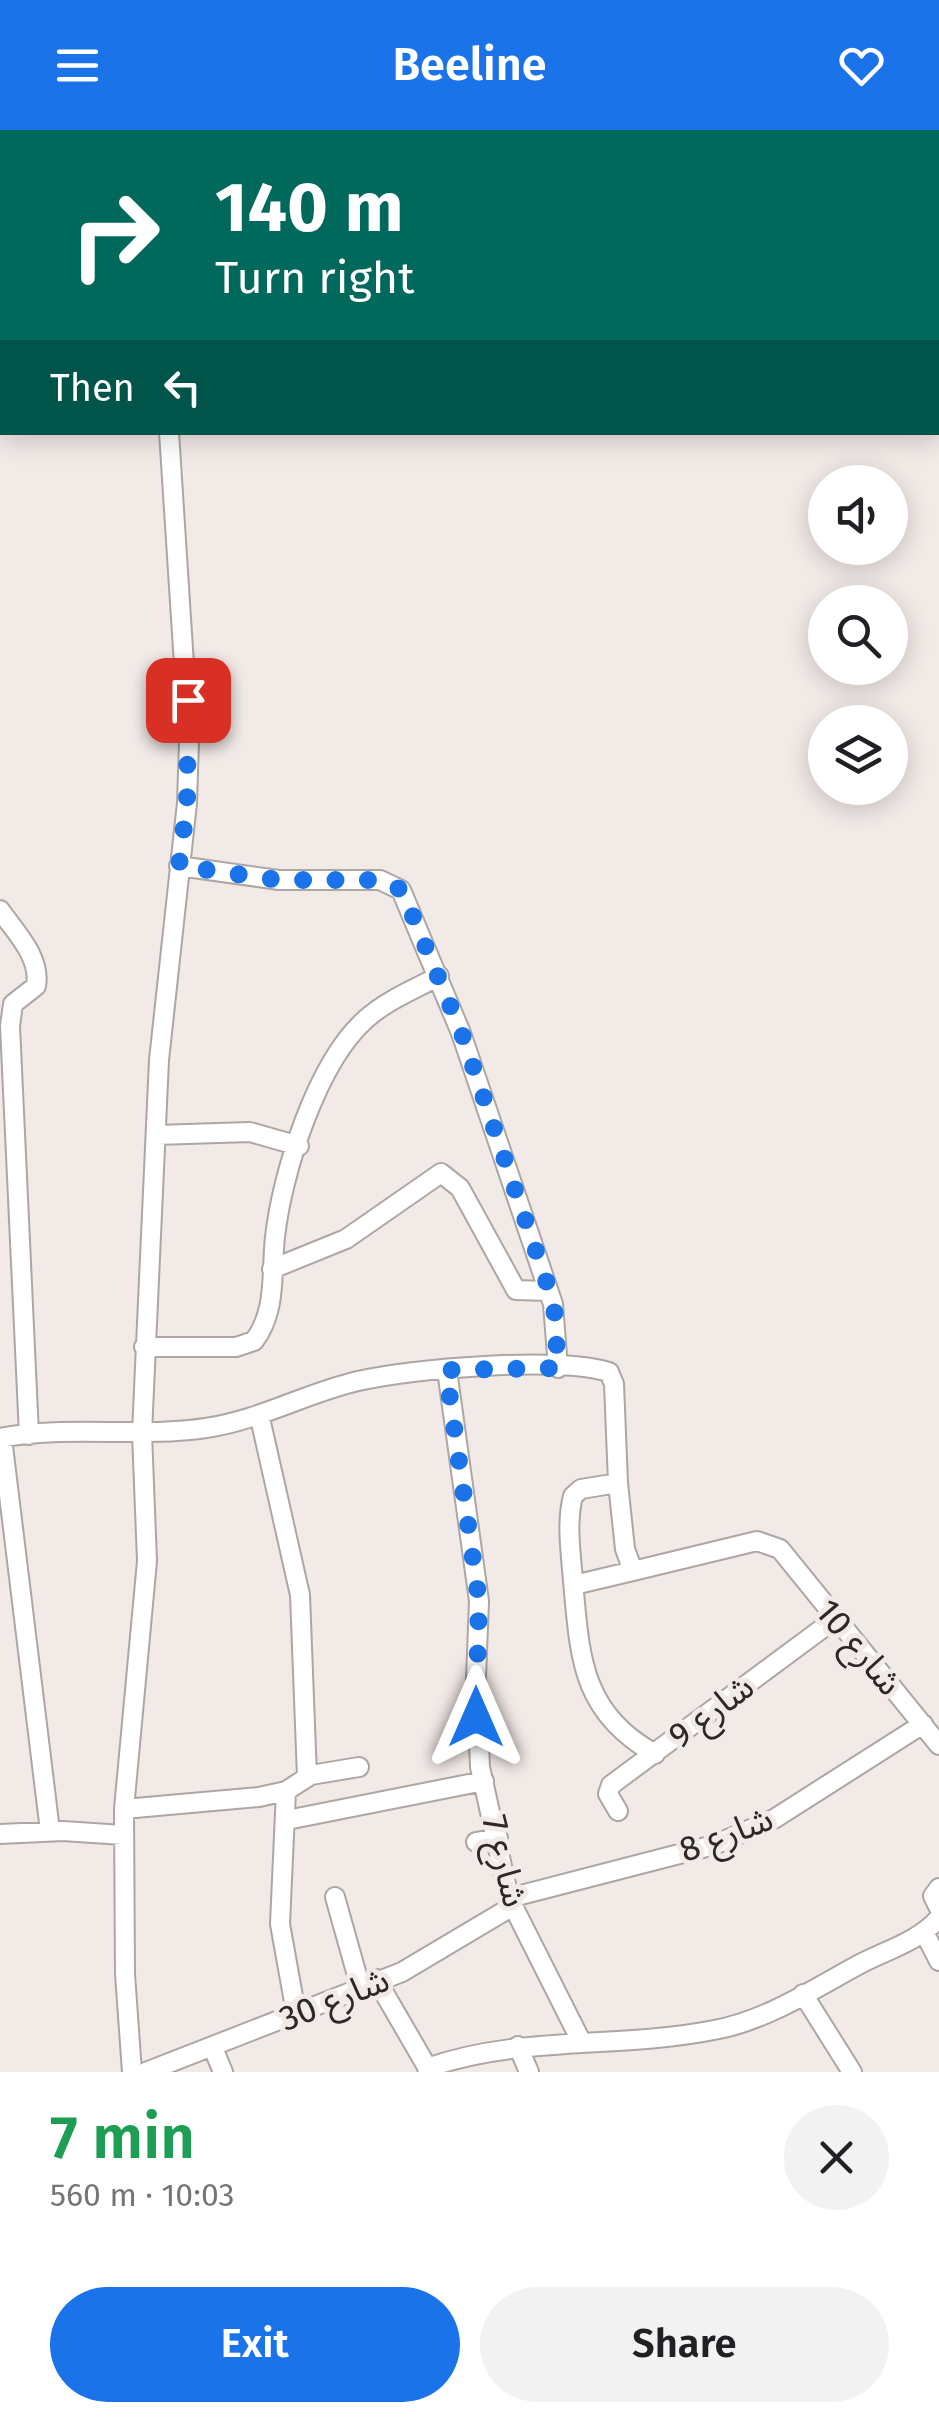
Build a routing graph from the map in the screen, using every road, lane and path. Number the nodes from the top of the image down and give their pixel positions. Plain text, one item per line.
1 (169, 435) edge
2 (179, 866) junction
3 (0, 910) edge
4 (439, 976) junction
5 (7, 1002) edge
6 (6, 1084) edge
7 (156, 1136) junction
8 (299, 1146) junction
9 (272, 1269) junction
10 (548, 1291) junction
11 (144, 1347) junction
12 (558, 1368) junction
13 (446, 1370) junction
14 (260, 1418) junction
15 (142, 1433) junction
16 (30, 1436) junction
17 (1, 1438) edge
18 (618, 1483) junction
19 (633, 1572) junction
20 (574, 1585) junction
21 (835, 1619) junction
22 (923, 1724) junction
23 (939, 1745) edge
24 (655, 1754) junction
25 (359, 1767) dead end
26 (307, 1777) junction
27 (484, 1781) junction
28 (286, 1791) junction
29 (124, 1809) junction
30 (618, 1810) dead end
31 (287, 1820) junction
32 (50, 1831) junction
33 (0, 1834) edge
34 (123, 1835) junction
35 (498, 1838) junction
36 (476, 1842) dead end
37 (939, 1888) edge
38 (334, 1897) dead end
39 (511, 1902) junction
40 (939, 1908) edge
41 (939, 1918) edge
42 (924, 1932) junction
43 (939, 1962) edge
44 (368, 1983) junction
45 (803, 1994) junction
46 (296, 2013) junction
47 (581, 2041) junction
48 (518, 2046) junction
49 (213, 2048) junction
50 (428, 2070) edge
51 (132, 2072) edge
52 (146, 2072) edge
53 (223, 2072) edge
54 (529, 2072) edge
55 (852, 2072) edge

1 - 2 street
2 - 4 street
2 - 7 street
3 - 5 street
4 - 8 street
4 - 10 street
5 - 6 street
6 - 16 street
7 - 8 street
7 - 11 street
8 - 9 street
9 - 10 street
9 - 11 street
10 - 12 street
11 - 15 street
12 - 13 street
12 - 18 street
13 - 14 street
13 - 27 street, شارع 7
14 - 15 street
14 - 26 street
15 - 16 street
15 - 29 street
16 - 17 street
17 - 32 street
18 - 19 street
18 - 20 street
19 - 20 street
19 - 21 street, شارع 10
20 - 24 street
21 - 22 street, شارع 10
21 - 24 street, شارع 9
22 - 23 street, شارع 10
22 - 39 street, شارع 8
24 - 30 street, شارع 9
25 - 26 street
26 - 28 street
27 - 31 street
27 - 35 street, شارع 7
28 - 29 street
28 - 31 street
29 - 34 street
31 - 46 street
32 - 33 street
32 - 34 street
34 - 51 street
35 - 36 street
35 - 39 street, شارع 7
37 - 40 street
38 - 44 street
39 - 44 street, شارع 30
39 - 47 street, شارع 7
41 - 42 street
42 - 43 street
42 - 45 street
44 - 46 street, شارع 30
44 - 50 street
45 - 47 street
45 - 55 street
46 - 49 street, شارع 30
47 - 48 street
48 - 50 street
48 - 54 street
49 - 52 street, شارع 30
49 - 53 street

